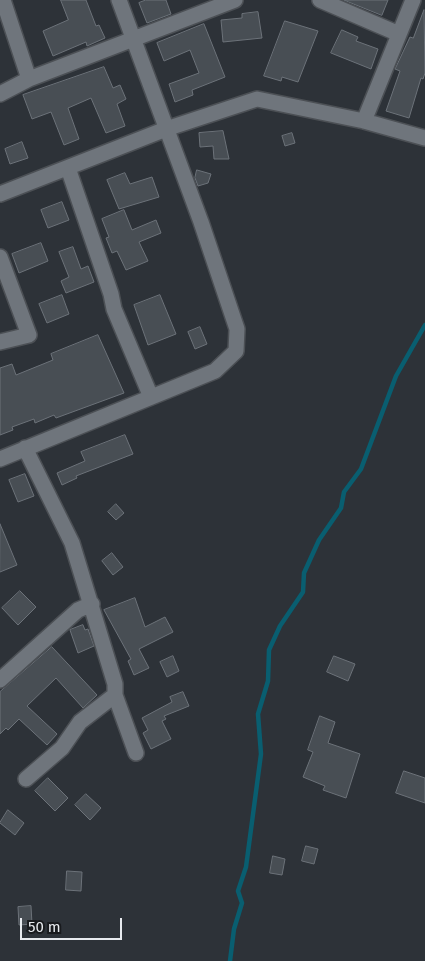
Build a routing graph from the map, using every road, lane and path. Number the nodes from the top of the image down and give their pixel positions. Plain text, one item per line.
1 (3, 0) edge
2 (119, 0) edge
3 (235, 0) edge
4 (320, 0) edge
5 (413, 0) edge
6 (399, 34) junction
7 (134, 40) junction
8 (29, 78) junction
9 (0, 94) edge
10 (364, 121) junction
11 (166, 129) junction
12 (425, 138) edge
13 (68, 168) junction
14 (0, 194) edge
15 (0, 257) edge
16 (0, 342) edge
17 (151, 397) junction
18 (25, 448) junction
19 (0, 459) edge
20 (92, 604) junction
21 (0, 680) edge
22 (115, 695) junction
23 (136, 753) dead end
24 (26, 779) dead end

1 - 8 street
2 - 7 street
3 - 7 street
4 - 6 street
5 - 6 street
6 - 10 street
7 - 8 street
7 - 11 street
8 - 9 street
10 - 11 street
10 - 12 street
11 - 13 street
11 - 17 street
13 - 14 street
13 - 17 street
15 - 16 street
17 - 18 street
18 - 19 street
18 - 20 street
20 - 21 street
20 - 22 street
22 - 23 street
22 - 24 street

